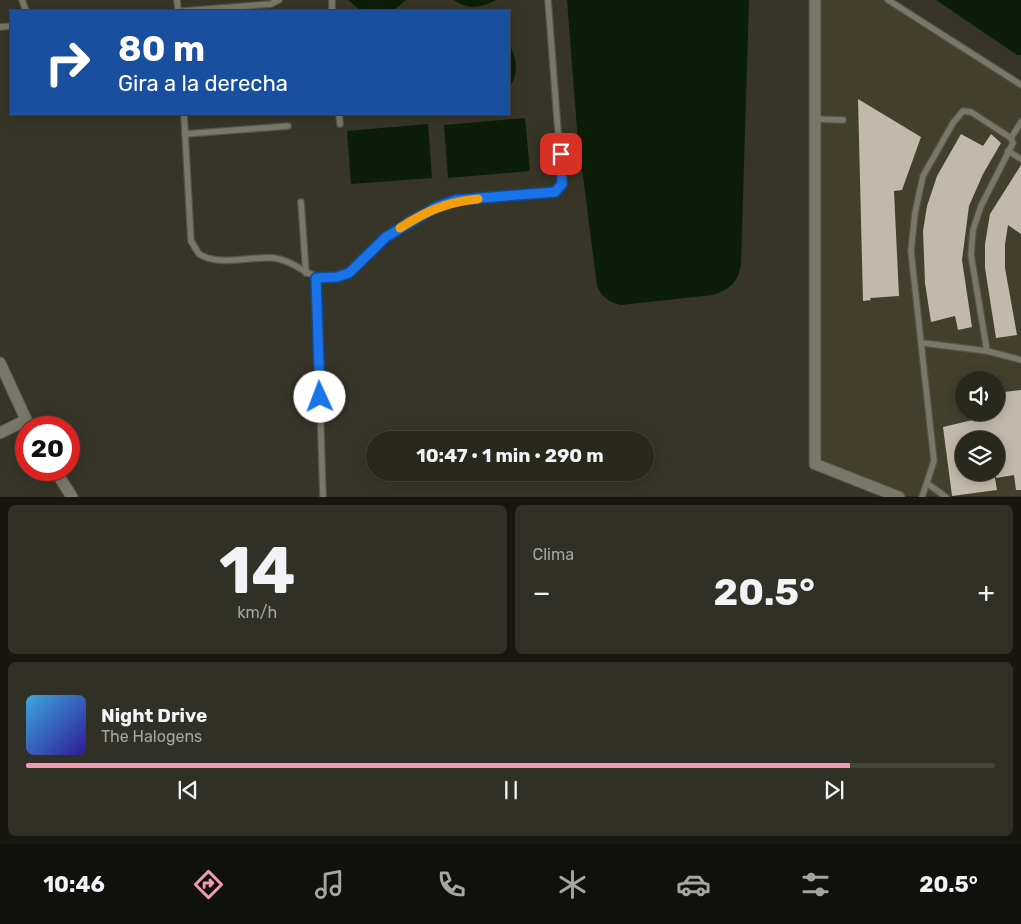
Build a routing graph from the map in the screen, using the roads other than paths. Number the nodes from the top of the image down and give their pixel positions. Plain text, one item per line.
1 (279, 0) edge
2 (548, 0) edge
3 (815, 0) edge
4 (888, 0) edge
5 (196, 10) edge
6 (1021, 85) edge
7 (184, 115) edge
8 (339, 115) edge
9 (815, 119) junction
10 (843, 120) dead end
11 (1021, 122) edge
12 (340, 124) dead end
13 (288, 126) dead end
14 (185, 134) junction
15 (1011, 138) junction
16 (1008, 151) junction
17 (1021, 159) edge
18 (301, 202) dead end
19 (306, 273) junction
20 (316, 278) junction
21 (923, 343) junction
22 (987, 352) junction
23 (1021, 360) edge
24 (0, 363) edge
25 (24, 416) edge
26 (15, 428) edge
27 (0, 433) edge
28 (62, 481) edge
29 (928, 484) junction
30 (72, 496) edge
31 (322, 496) edge
32 (899, 496) edge
33 (922, 496) edge
34 (946, 496) edge

1 - 5 lane
2 - 20 lane
3 - 9 street
4 - 6 lane
7 - 14 lane
8 - 12 lane
9 - 10 lane
9 - 32 street
11 - 15 lane
13 - 14 lane
14 - 19 lane
15 - 16 lane
15 - 21 lane
16 - 17 lane
16 - 22 lane
18 - 19 lane
19 - 20 lane
20 - 31 lane
21 - 22 lane
21 - 29 lane
22 - 23 lane
24 - 25 street
26 - 27 street
28 - 30 street
29 - 33 lane
29 - 34 lane

